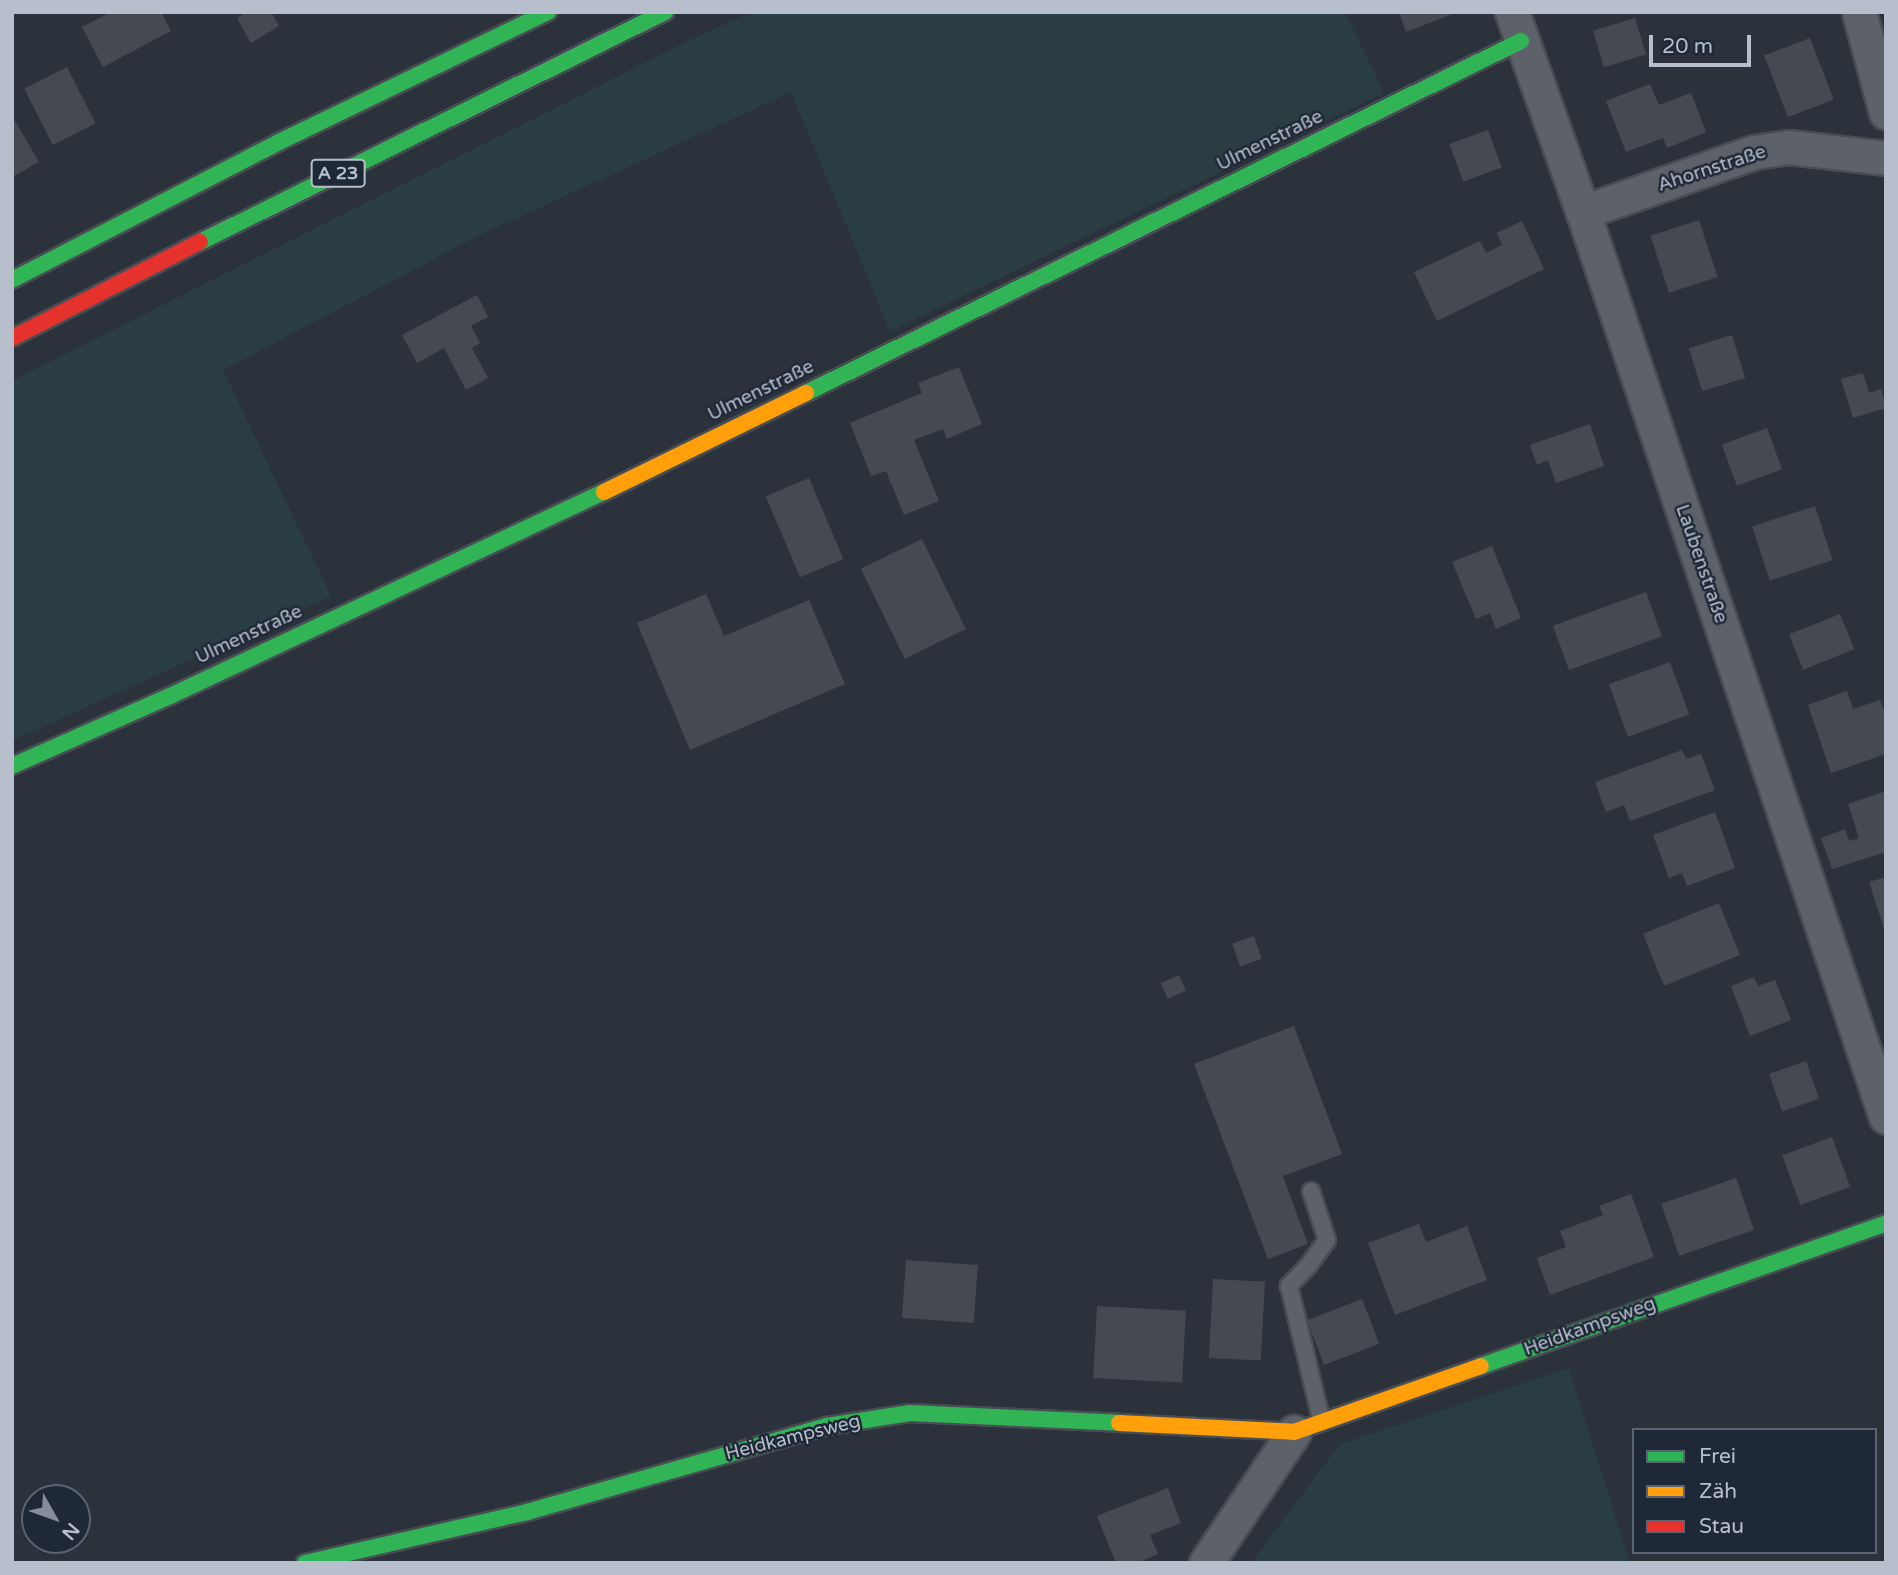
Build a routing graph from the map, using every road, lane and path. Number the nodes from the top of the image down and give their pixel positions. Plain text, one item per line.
1 (548, 12) edge
2 (666, 12) edge
3 (1859, 12) edge
4 (1517, 26) edge
5 (1886, 112) edge
6 (1886, 158) edge
7 (1583, 212) junction
8 (12, 280) edge
9 (12, 338) edge
10 (12, 766) edge
11 (1886, 1117) edge
12 (1311, 1191) dead end
13 (1886, 1223) edge
14 (1308, 1427) junction
15 (305, 1563) edge
16 (1206, 1563) edge

1 - 8 main road, A 23
2 - 9 main road, A 23
3 - 5 street
4 - 7 street, Laubenstraße
4 - 10 main road, Ulmenstraße
6 - 7 street, Ahornstraße
7 - 11 street, Laubenstraße
12 - 14 lane
13 - 14 main road, Heidkampsweg
14 - 15 main road, Heidkampsweg
14 - 16 street

